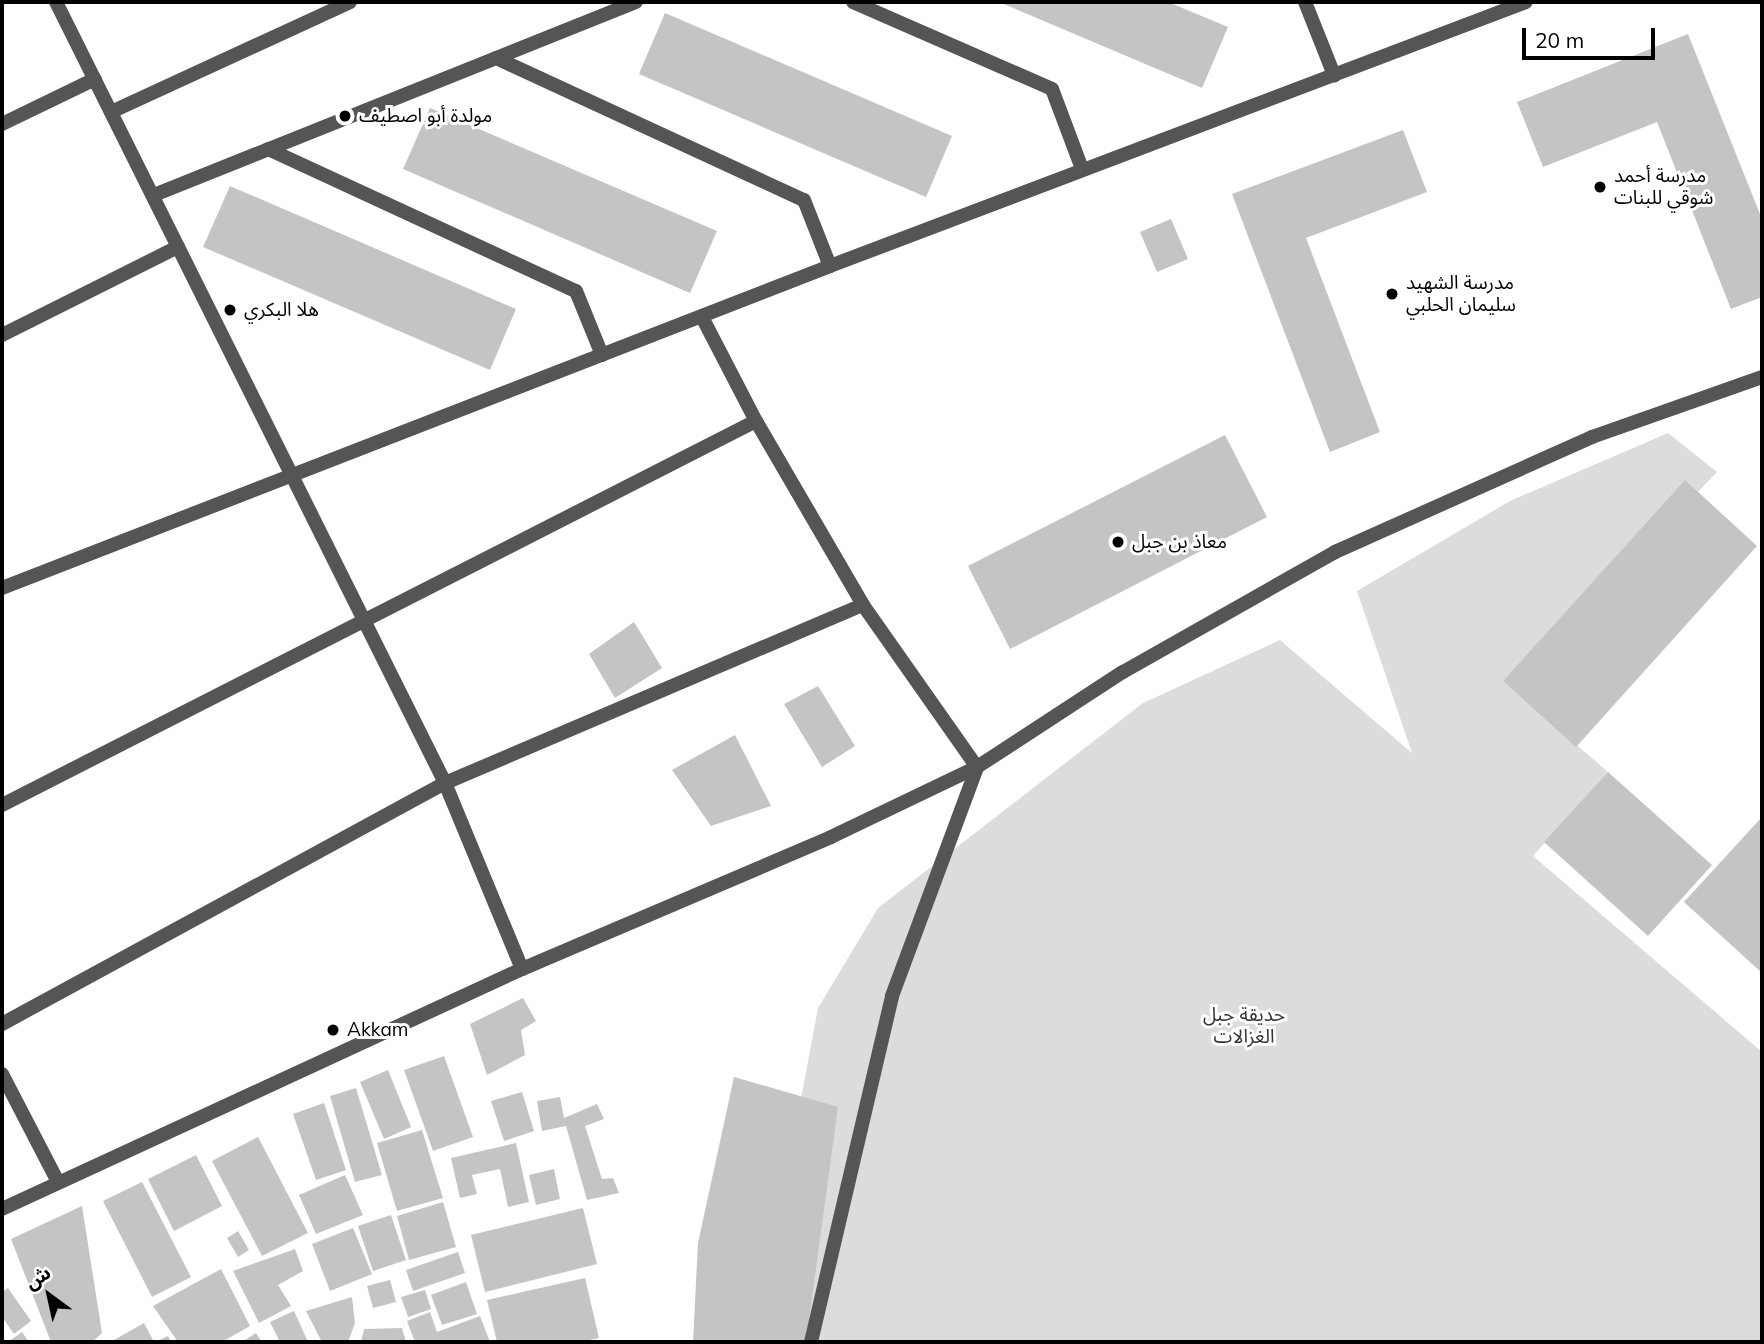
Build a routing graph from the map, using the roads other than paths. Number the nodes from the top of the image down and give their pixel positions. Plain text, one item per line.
1 (56, 2) edge
2 (350, 2) edge
3 (636, 2) edge
4 (853, 2) edge
5 (1305, 2) edge
6 (1526, 2) edge
7 (496, 58) junction
8 (1334, 75) junction
9 (95, 79) junction
10 (111, 112) junction
11 (2, 124) edge
12 (268, 149) junction
13 (1082, 169) junction
14 (154, 195) junction
15 (178, 247) junction
16 (830, 266) junction
17 (702, 317) junction
18 (2, 335) edge
19 (602, 355) junction
20 (1762, 377) edge
21 (756, 421) junction
22 (292, 477) junction
23 (2, 588) edge
24 (863, 605) junction
25 (363, 618) junction
26 (977, 767) junction
27 (445, 783) junction
28 (2, 805) edge
29 (522, 969) junction
30 (2, 1024) edge
31 (2, 1074) edge
32 (58, 1182) junction
33 (2, 1209) edge
34 (811, 1342) edge

1 - 9 street
2 - 10 street
3 - 7 street
4 - 13 street
5 - 8 street
6 - 8 street
7 - 12 street
7 - 16 street
8 - 13 street
9 - 10 street
9 - 11 street
10 - 14 street
12 - 14 street
12 - 19 street
13 - 16 street
14 - 15 street
15 - 18 street
15 - 22 street
16 - 17 street
17 - 19 street
17 - 21 street
19 - 22 street
20 - 26 street
21 - 24 street
21 - 25 street
22 - 23 street
22 - 25 street
24 - 26 street
24 - 27 street
25 - 27 street
25 - 28 street
26 - 29 street
26 - 34 street
27 - 29 street
27 - 30 street
29 - 32 street
31 - 32 street
32 - 33 street

